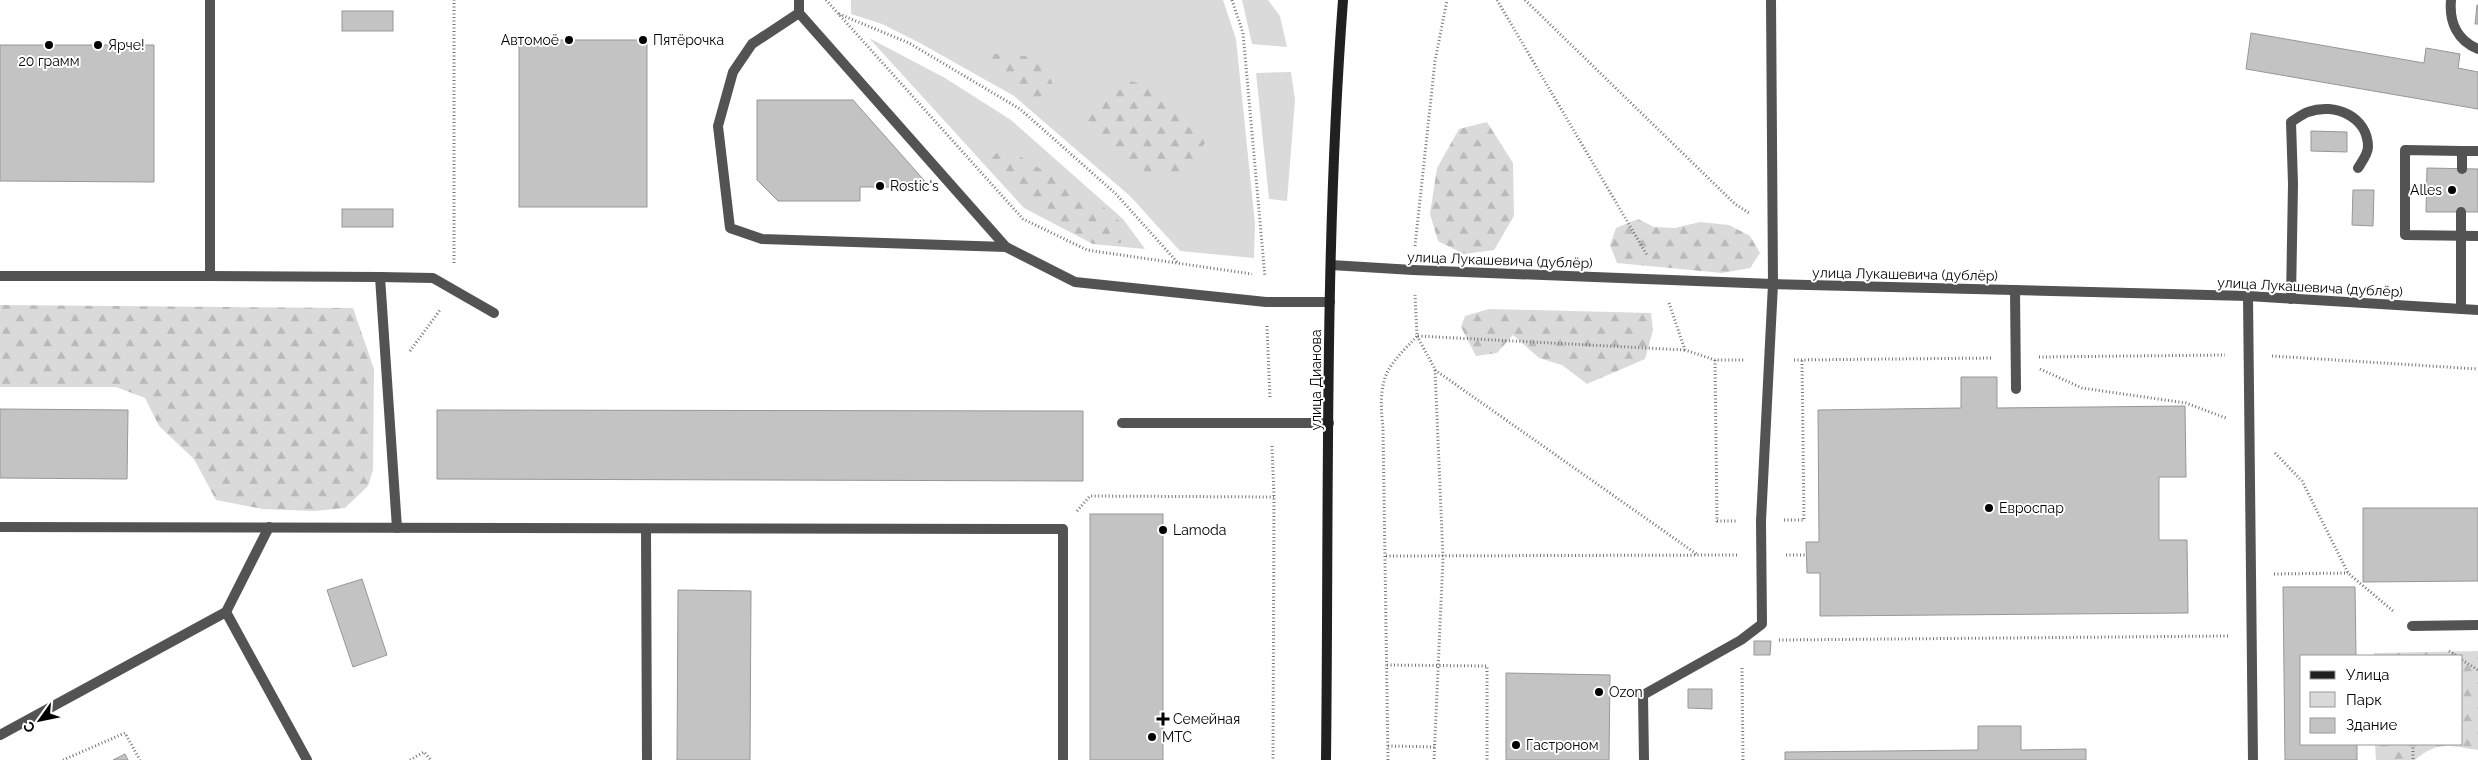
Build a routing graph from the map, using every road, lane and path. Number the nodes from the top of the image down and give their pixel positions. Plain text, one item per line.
1 (210, 0) edge
2 (454, 0) edge
3 (799, 0) edge
4 (826, 0) edge
5 (1232, 0) edge
6 (1343, 0) edge
7 (1446, 0) edge
8 (1497, 0) edge
9 (1525, 0) edge
10 (1772, 0) edge
11 (2451, 0) edge
12 (799, 13) junction
13 (838, 14) junction
14 (2478, 49) edge
15 (2462, 151) junction
16 (2478, 151) edge
17 (2358, 168) dead end
18 (2462, 169) dead end
19 (2462, 212) dead end
20 (1773, 226) junction
21 (2462, 236) junction
22 (2478, 236) edge
23 (1006, 247) junction
24 (1179, 263) junction
25 (1331, 265) junction
26 (1413, 270) junction
27 (0, 276) edge
28 (210, 276) junction
29 (1265, 276) junction
30 (380, 277) junction
31 (1661, 280) junction
32 (1773, 284) junction
33 (454, 290) junction
34 (2015, 290) junction
35 (2248, 296) junction
36 (2290, 299) junction
37 (1266, 302) junction
38 (1330, 302) junction
39 (2461, 308) junction
40 (2478, 310) edge
41 (494, 313) dead end
42 (1417, 336) junction
43 (1685, 350) junction
44 (2248, 355) junction
45 (2015, 357) junction
46 (1769, 360) junction
47 (1435, 369) junction
48 (2478, 370) edge
49 (387, 382) junction
50 (2016, 389) dead end
51 (1122, 423) dead end
52 (1271, 423) junction
53 (1330, 423) junction
54 (2249, 426) junction
55 (1274, 497) junction
56 (0, 527) edge
57 (269, 527) junction
58 (398, 528) junction
59 (646, 528) junction
60 (1063, 529) junction
61 (1698, 555) junction
62 (1761, 555) junction
63 (1807, 555) dead end
64 (1386, 556) junction
65 (1443, 558) junction
66 (2348, 573) junction
67 (2251, 574) junction
68 (226, 612) junction
69 (2412, 626) joint
70 (2478, 626) edge
71 (2251, 636) junction
72 (1742, 640) junction
73 (2463, 661) edge
74 (1387, 665) junction
75 (1438, 666) junction
76 (2478, 670) edge
77 (0, 735) edge
78 (2413, 745) edge
79 (1388, 746) junction
80 (1435, 747) junction
81 (63, 760) edge
82 (140, 760) edge
83 (307, 760) edge
84 (410, 760) edge
85 (431, 760) edge
86 (647, 760) edge
87 (1063, 760) edge
88 (1273, 760) edge
89 (1326, 760) edge
90 (1388, 760) edge
91 (1434, 760) edge
92 (1487, 760) edge
93 (1644, 760) edge
94 (1743, 760) edge
95 (2253, 760) edge
96 (2413, 760) edge

1 - 28 street
2 - 33 path
3 - 12 street
4 - 13 path
5 - 29 path
6 - 25 main road, улица Дианова
7 - 26 path
8 - 31 path
9 - 20 path
10 - 20 street
11 - 14 street
12 - 23 street
12 - 23 street
13 - 24 path
13 - 24 path
15 - 16 street
15 - 18 street
15 - 21 street
17 - 36 street
19 - 21 street
20 - 32 street
21 - 22 street
21 - 39 street
23 - 37 street
24 - 29 path
25 - 26 street, улица Лукашевича (дублёр)
25 - 38 main road, улица Дианова
26 - 31 street, улица Лукашевича (дублёр)
26 - 42 path
27 - 28 street
28 - 30 street
29 - 37 path
30 - 33 street
30 - 49 street
31 - 32 street, улица Лукашевича (дублёр)
31 - 43 path
32 - 34 street, улица Лукашевича (дублёр)
32 - 46 street
33 - 41 street
33 - 49 path
34 - 35 street, улица Лукашевича (дублёр)
34 - 45 street
35 - 36 street, улица Лукашевича (дублёр)
35 - 44 street
36 - 39 street, улица Лукашевича (дублёр)
37 - 38 street
37 - 52 path
38 - 53 main road, улица Дианова
39 - 40 street, улица Лукашевича (дублёр)
42 - 43 path
42 - 47 path
42 - 64 path
43 - 46 path
44 - 45 path
44 - 48 path
44 - 54 street
45 - 46 path
45 - 50 street
45 - 54 path
46 - 62 street
47 - 61 path
47 - 65 path
49 - 58 street
51 - 52 street
52 - 53 street
52 - 55 path
53 - 89 main road, улица Дианова
54 - 66 path
54 - 67 street
55 - 60 path
55 - 88 path
56 - 57 street
57 - 58 street
57 - 68 street
58 - 59 street
59 - 60 street
59 - 86 street
60 - 87 street
61 - 62 path
61 - 65 path
62 - 63 path
62 - 72 street
64 - 65 path
64 - 74 path
65 - 75 path
66 - 67 path
66 - 69 path
67 - 71 street
68 - 77 street
68 - 83 street
69 - 70 street
71 - 72 path
71 - 95 street
72 - 93 street
72 - 94 path
73 - 76 path
74 - 75 path
74 - 79 path
75 - 80 path
75 - 92 path
78 - 96 path
79 - 80 path
79 - 90 path
80 - 91 path
81 - 82 path
84 - 85 path

